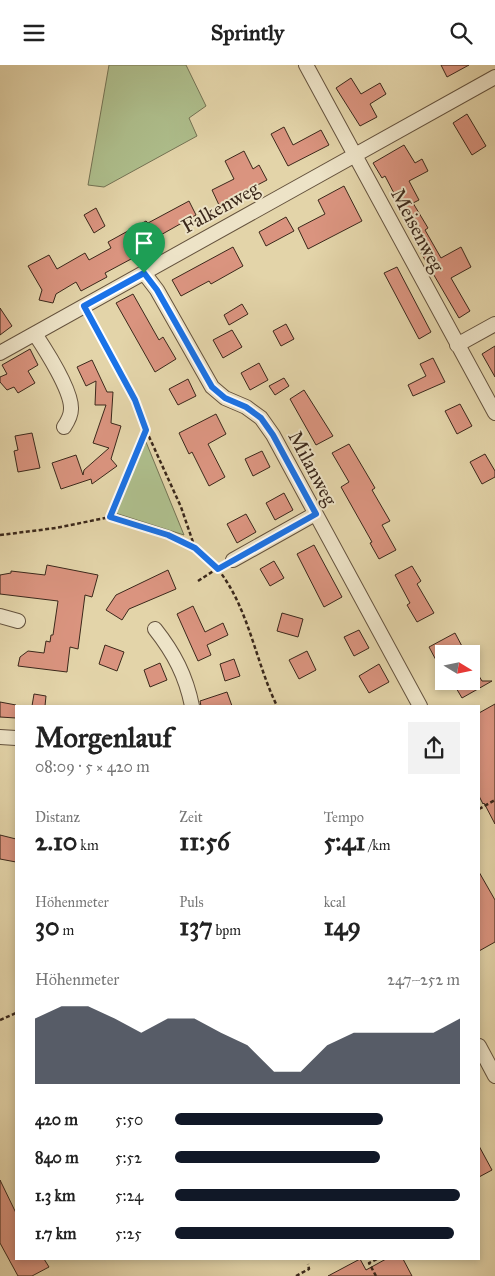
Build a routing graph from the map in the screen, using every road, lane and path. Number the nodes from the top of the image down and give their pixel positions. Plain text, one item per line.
1 (306, 65) edge
2 (495, 77) edge
3 (355, 155) junction
4 (144, 273) junction
5 (84, 306) junction
6 (495, 324) edge
7 (35, 334) junction
8 (457, 345) junction
9 (0, 353) edge
10 (495, 413) edge
11 (64, 427) dead end
12 (146, 430) junction
13 (316, 514) junction
14 (110, 517) junction
15 (0, 535) edge
16 (195, 548) junction
17 (233, 560) joint
18 (218, 569) junction
19 (198, 581) dead end
20 (0, 615) edge
21 (18, 621) dead end
22 (155, 629) dead end
23 (192, 705) edge
24 (277, 705) edge
25 (419, 705) edge
26 (0, 737) edge
27 (15, 738) edge
28 (495, 800) edge
29 (480, 808) edge
30 (15, 1013) edge
31 (0, 1020) edge
32 (486, 1051) edge
33 (495, 1076) edge
34 (375, 1260) edge
35 (308, 1264) dead end
36 (296, 1276) edge
37 (376, 1276) edge

1 - 3 street, Meisenweg
2 - 3 street, Falkenweg
3 - 4 street, Falkenweg
3 - 8 street, Meisenweg
4 - 5 street, Falkenweg
4 - 13 street, Milanweg
5 - 7 street, Falkenweg
5 - 12 path
6 - 8 street
7 - 9 street, Falkenweg
7 - 11 street
8 - 10 street, Meisenweg
12 - 14 path
12 - 16 path
13 - 17 street
13 - 25 street, Milanweg
14 - 15 path
14 - 16 path
16 - 18 path
17 - 18 path
18 - 19 path
18 - 24 path
20 - 21 street
22 - 23 street
26 - 27 street
28 - 29 path
30 - 31 path
32 - 33 street
34 - 37 path
35 - 36 path

